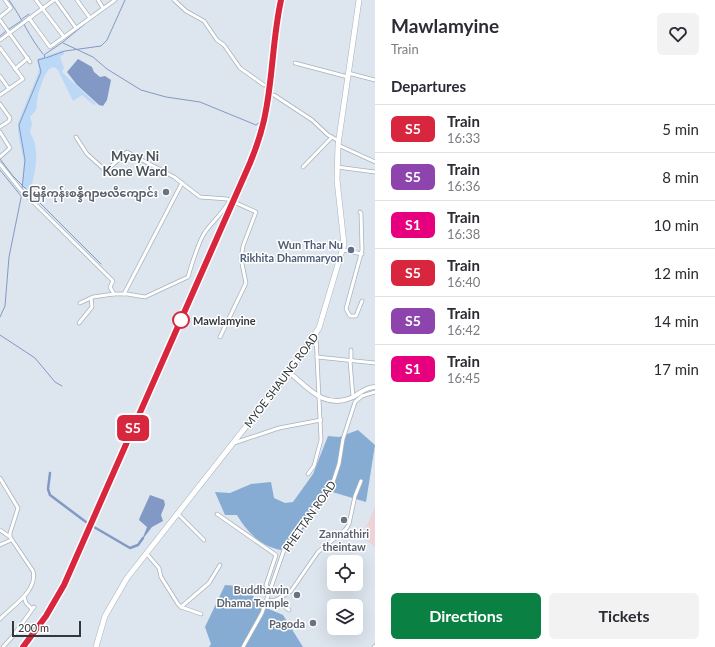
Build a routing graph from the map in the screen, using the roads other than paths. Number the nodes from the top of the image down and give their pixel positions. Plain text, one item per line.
1 (6, 0) edge
2 (36, 0) edge
3 (55, 0) edge
4 (77, 0) edge
5 (98, 0) edge
6 (114, 0) edge
7 (174, 0) edge
8 (359, 0) edge
9 (42, 8) junction
10 (103, 8) junction
11 (0, 17) edge
12 (30, 18) junction
13 (90, 18) junction
14 (0, 20) edge
15 (76, 28) junction
16 (9, 33) junction
17 (64, 38) junction
18 (0, 40) edge
19 (0, 48) edge
20 (28, 58) junction
21 (30, 62) dead end
22 (295, 64) dead end
23 (15, 69) junction
24 (348, 75) junction
25 (0, 76) edge
26 (375, 80) edge
27 (264, 85) dead end
28 (9, 89) junction
29 (0, 95) edge
30 (274, 95) dead end
31 (0, 104) edge
32 (0, 127) edge
33 (0, 132) edge
34 (76, 137) dead end
35 (332, 137) junction
36 (338, 143) junction
37 (0, 157) edge
38 (375, 162) edge
39 (0, 164) edge
40 (303, 167) dead end
41 (337, 167) junction
42 (375, 172) edge
43 (182, 183) junction
44 (230, 200) junction
45 (360, 212) dead end
46 (342, 250) junction
47 (362, 254) junction
48 (114, 294) junction
49 (124, 294) junction
50 (91, 298) junction
51 (362, 301) dead end
52 (80, 303) dead end
53 (79, 323) dead end
54 (316, 336) junction
55 (220, 337) dead end
56 (351, 350) dead end
57 (317, 357) junction
58 (350, 361) junction
59 (375, 363) edge
60 (289, 372) junction
61 (375, 387) edge
62 (375, 392) edge
63 (319, 397) junction
64 (353, 397) junction
65 (321, 420) junction
66 (234, 443) junction
67 (308, 474) dead end
68 (0, 478) edge
69 (361, 481) dead end
70 (176, 513) junction
71 (217, 514) dead end
72 (0, 530) edge
73 (11, 539) junction
74 (204, 540) dead end
75 (0, 545) edge
76 (146, 553) junction
77 (276, 555) junction
78 (281, 558) junction
79 (220, 565) dead end
80 (270, 590) junction
81 (24, 597) junction
82 (276, 600) junction
83 (267, 601) junction
84 (181, 608) junction
85 (289, 610) dead end
86 (201, 614) dead end
87 (0, 619) edge
88 (3, 647) edge
89 (96, 647) edge
90 (243, 647) edge

1 - 11 street
2 - 9 street
3 - 9 street
3 - 15 street
4 - 13 street
5 - 10 street
6 - 10 street
7 - 27 street
8 - 24 highway, MYOE SHAUNG ROAD
9 - 12 street
9 - 17 street
10 - 13 street
12 - 16 street
12 - 17 street
13 - 15 street
14 - 16 street
15 - 17 street
16 - 18 street
16 - 20 street
19 - 23 street
20 - 21 street
20 - 23 street
22 - 24 street
23 - 28 street
24 - 26 street
24 - 36 highway, MYOE SHAUNG ROAD
25 - 28 street
28 - 29 street
30 - 35 street
31 - 32 street
33 - 37 street
34 - 43 street
35 - 36 street
35 - 40 street
36 - 38 street
36 - 41 highway, MYOE SHAUNG ROAD
39 - 48 street
41 - 42 street
41 - 46 highway, MYOE SHAUNG ROAD
43 - 44 street
43 - 49 street
44 - 49 street
44 - 55 street
45 - 47 street
46 - 47 street
46 - 54 highway, MYOE SHAUNG ROAD
47 - 51 street
48 - 49 street
48 - 50 street
50 - 52 street
50 - 53 street
54 - 57 street
54 - 60 highway, MYOE SHAUNG ROAD
56 - 58 street
57 - 58 street
57 - 63 street
58 - 59 street
58 - 64 street
60 - 63 main road
60 - 66 highway, MYOE SHAUNG ROAD
61 - 64 main road
62 - 78 street, PHETTAN ROAD
63 - 64 main road
63 - 65 street
65 - 66 street
65 - 67 street
66 - 70 highway, MYOE SHAUNG ROAD
68 - 73 street
69 - 82 street
70 - 74 street
70 - 76 highway, MYOE SHAUNG ROAD
71 - 77 street
72 - 73 street
73 - 75 street
73 - 81 street
76 - 84 street
76 - 89 highway, MYOE SHAUNG ROAD
77 - 78 street
77 - 80 street
78 - 80 street, PHETTAN ROAD
79 - 84 street
80 - 83 street, PHETTAN ROAD
81 - 87 street
81 - 88 street
82 - 83 street
82 - 85 street
83 - 90 street, PHETTAN ROAD
84 - 86 street

